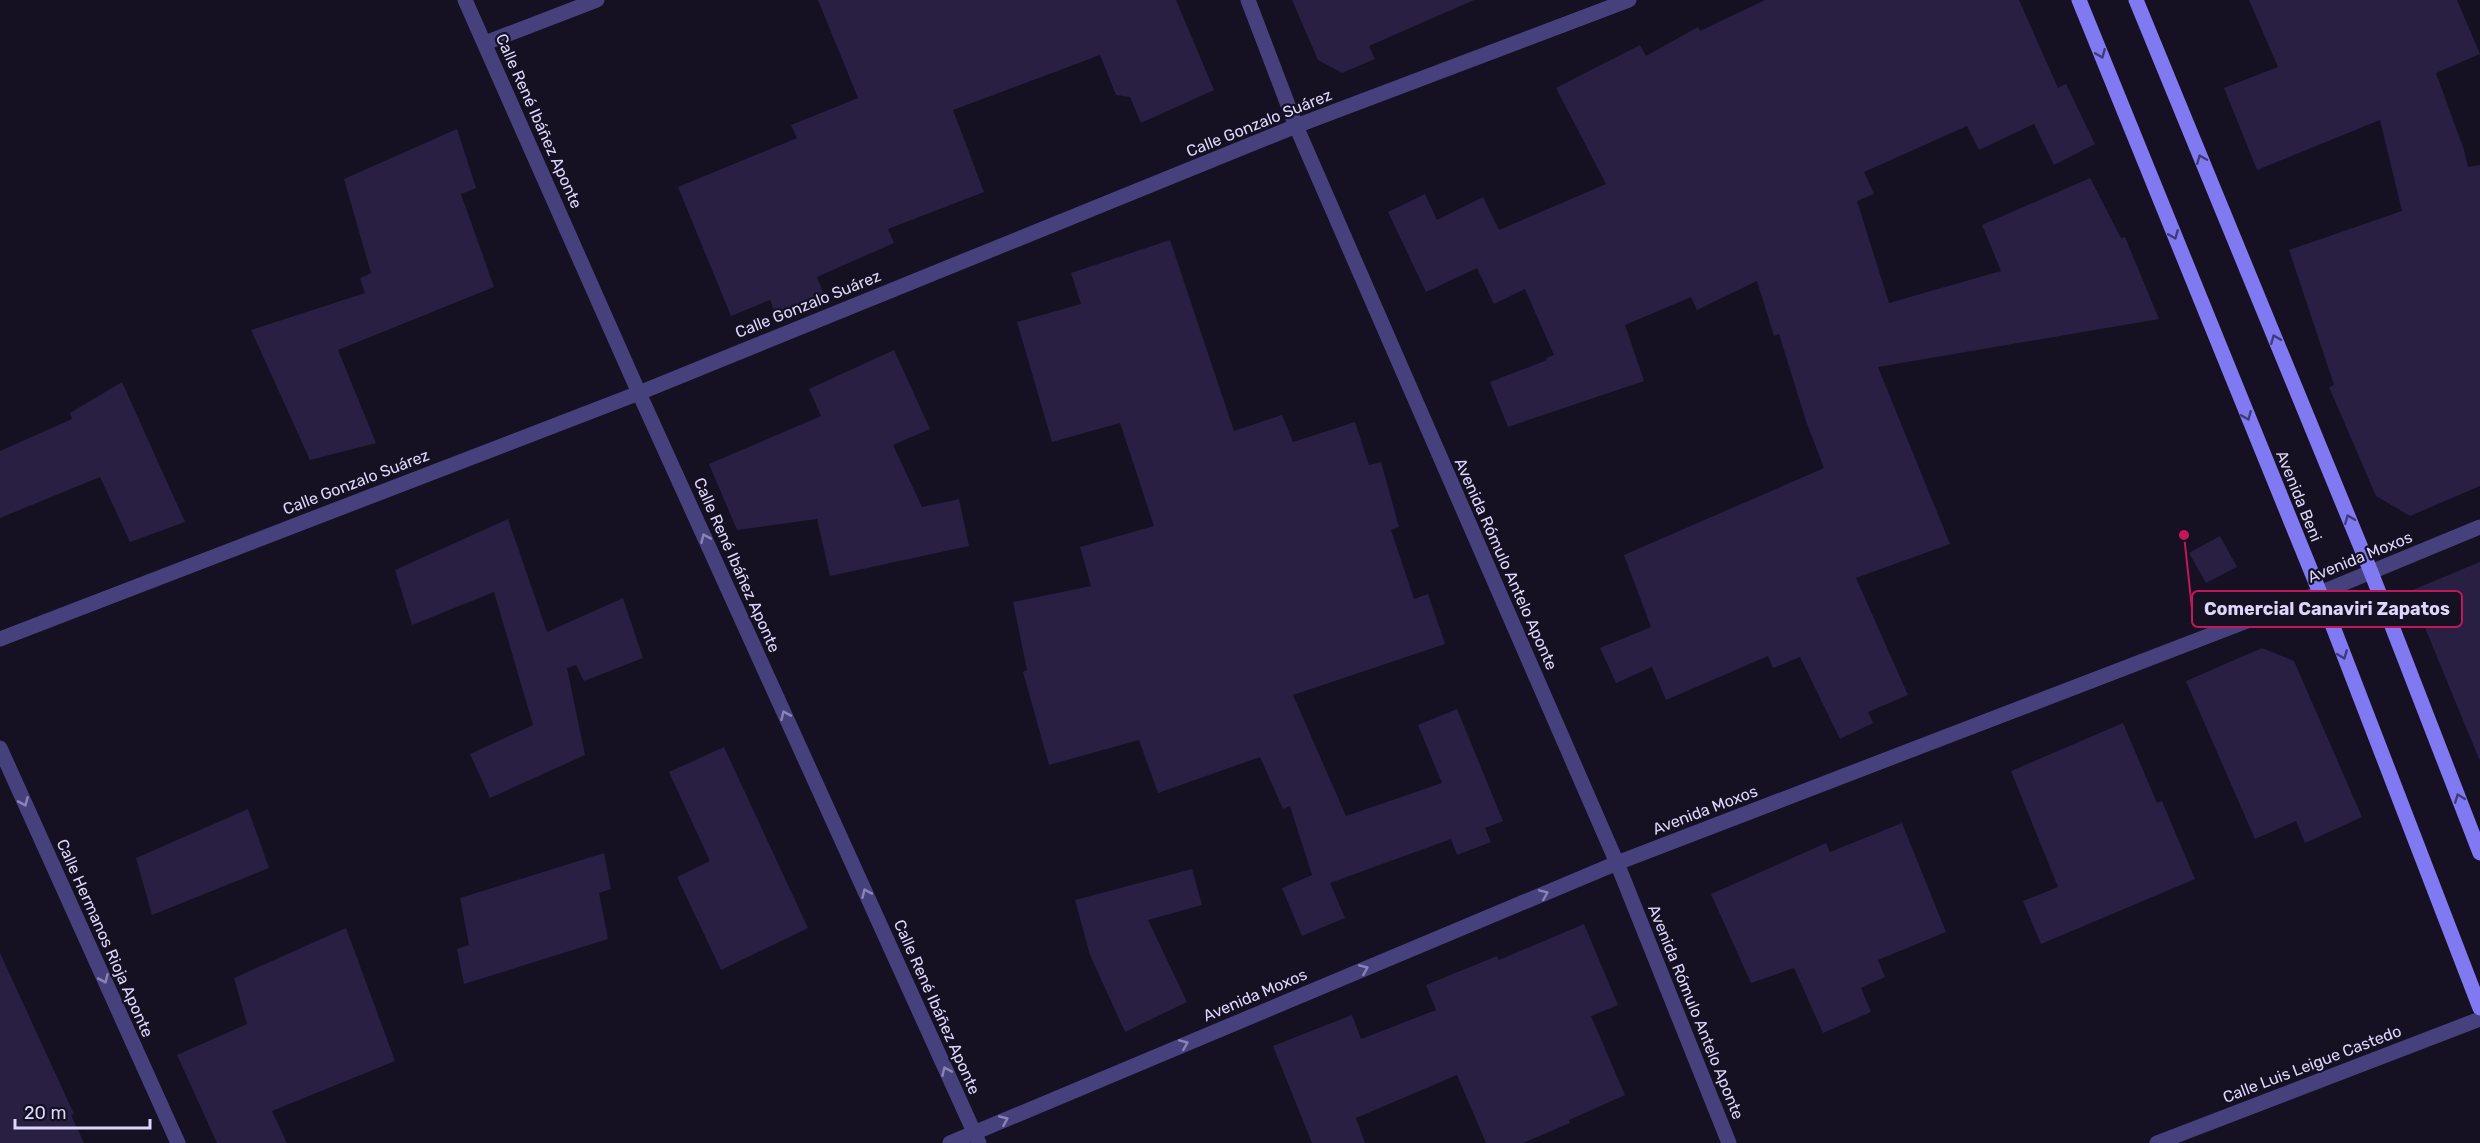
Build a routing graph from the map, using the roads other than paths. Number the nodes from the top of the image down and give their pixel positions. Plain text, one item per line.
1 (465, 0) edge
2 (597, 0) edge
3 (1248, 0) edge
4 (1629, 0) edge
5 (2079, 0) edge
6 (2136, 0) edge
7 (485, 43) junction
8 (1296, 126) junction
9 (639, 393) junction
10 (2480, 527) edge
11 (2371, 572) junction
12 (2319, 594) junction
13 (0, 639) edge
14 (0, 748) edge
15 (2480, 853) edge
16 (1617, 863) junction
17 (2480, 1008) edge
18 (2480, 1018) edge
19 (976, 1137) edge
20 (178, 1143) edge
21 (950, 1143) edge
22 (1729, 1143) edge
23 (2157, 1143) edge

1 - 7 street, Calle René Ibáñez Aponte
2 - 7 street
3 - 8 street, Avenida Rómulo Antelo Aponte
4 - 8 street, Calle Gonzalo Suárez
5 -> 12 main road, Avenida Beni
11 -> 6 main road
7 - 9 street, Calle René Ibáñez Aponte
8 - 9 street, Calle Gonzalo Suárez
8 - 16 street, Avenida Rómulo Antelo Aponte
9 - 13 street, Calle Gonzalo Suárez
19 -> 9 street, Calle René Ibáñez Aponte
10 - 11 street, Avenida Moxos
11 - 12 street, Avenida Moxos
15 -> 11 main road
12 - 16 street, Avenida Moxos
12 -> 17 main road, Avenida Beni
14 -> 20 street, Calle Hermanos Rioja Aponte
19 -> 16 street, Avenida Moxos
16 - 22 street, Avenida Rómulo Antelo Aponte
18 - 23 street, Calle Luis Leigue Castedo
19 - 21 street, Avenida Moxos

